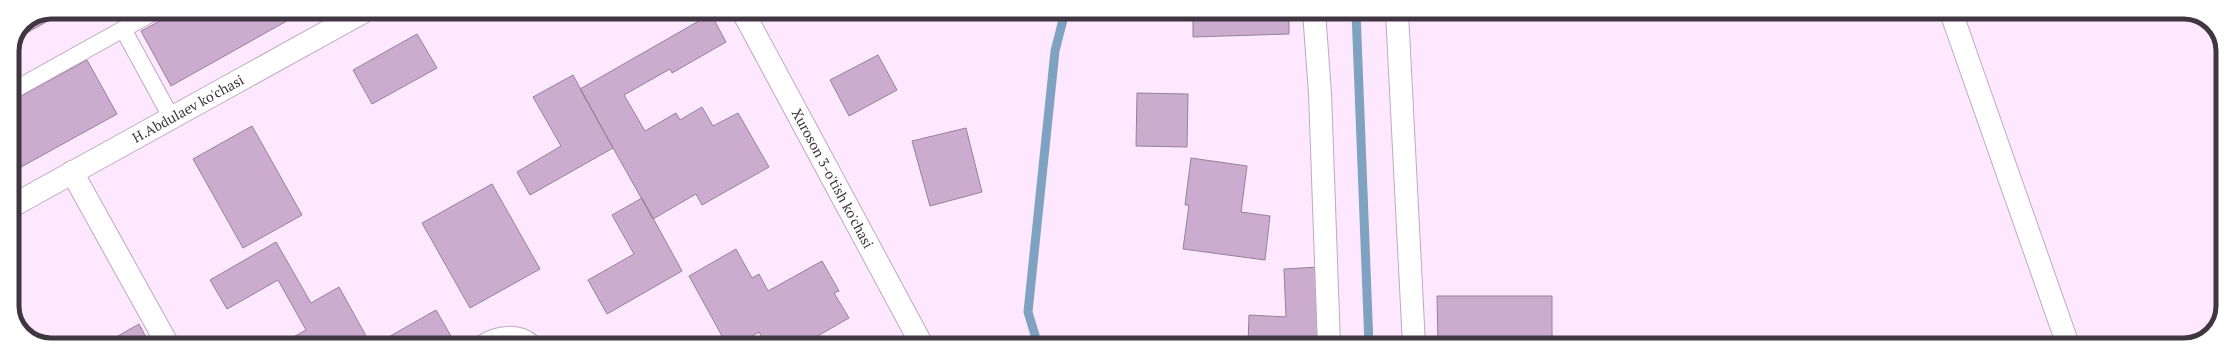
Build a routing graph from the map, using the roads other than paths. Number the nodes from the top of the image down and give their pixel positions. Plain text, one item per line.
1 (141, 19) edge
2 (350, 19) edge
3 (746, 19) edge
4 (1315, 19) edge
5 (1397, 19) edge
6 (1953, 19) edge
7 (123, 29) junction
8 (19, 87) edge
9 (172, 117) junction
10 (72, 172) junction
11 (19, 202) edge
12 (164, 338) edge
13 (504, 338) edge
14 (517, 338) edge
15 (918, 338) edge
16 (1328, 338) edge
17 (1414, 338) edge
18 (2066, 338) edge

1 - 7 lane
2 - 9 street, H.Abdulaev ko'chasi
3 - 15 street, Xuroson 3-o'tish ko'chasi
4 - 16 street
5 - 17 street
6 - 18 street
7 - 8 lane
7 - 9 lane
9 - 10 street, H.Abdulaev ko'chasi
10 - 11 street, H.Abdulaev ko'chasi
10 - 12 street
13 - 14 street

